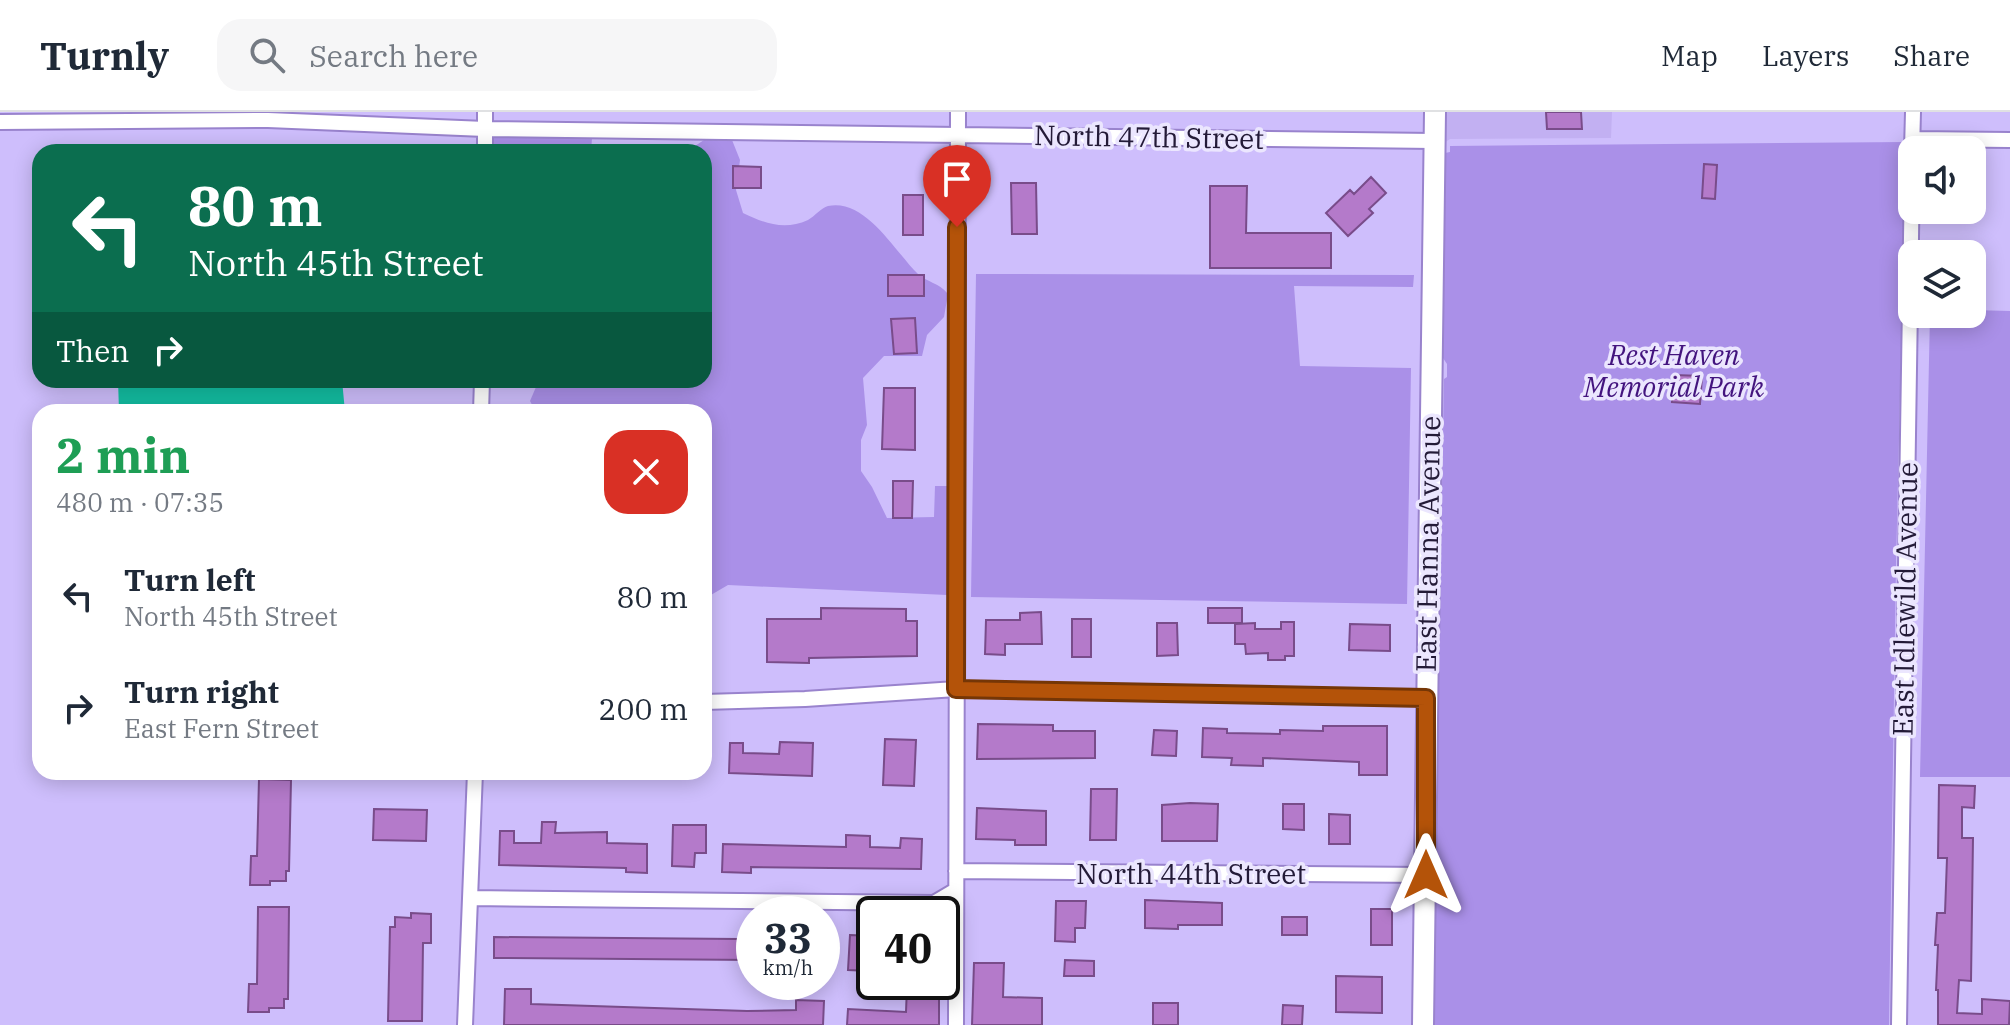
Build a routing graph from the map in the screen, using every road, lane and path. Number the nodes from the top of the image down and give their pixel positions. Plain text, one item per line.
1 (485, 112) edge
2 (958, 112) edge
3 (1435, 112) edge
4 (1913, 112) edge
5 (37, 117) edge
6 (0, 122) edge
7 (485, 129) junction
8 (958, 135) junction
9 (1912, 136) edge
10 (2010, 140) edge
11 (1434, 141) junction
12 (1986, 141) edge
13 (485, 144) edge
14 (1911, 224) edge
15 (956, 689) junction
16 (1426, 698) junction
17 (712, 702) edge
18 (475, 780) edge
19 (956, 871) junction
20 (1426, 875) junction
21 (956, 890) junction
22 (471, 898) junction
23 (465, 1025) edge
24 (956, 1025) edge
25 (1423, 1025) edge
26 (1899, 1025) edge

1 - 7 street
2 - 8 street
3 - 11 street, East Hanna Avenue
4 - 9 street
5 - 6 street, North 47th Street
5 - 7 street, North 47th Street
7 - 8 street, North 47th Street
7 - 13 street
8 - 11 street, North 47th Street
8 - 15 street
10 - 12 street
11 - 16 street, East Hanna Avenue
14 - 26 street, East Idlewild Avenue
15 - 16 street
15 - 17 street
15 - 19 street
16 - 20 street, East Hanna Avenue
18 - 22 street
19 - 20 street, North 44th Street
19 - 21 street
20 - 25 street, East Hanna Avenue
21 - 22 street
21 - 24 street
22 - 23 street

